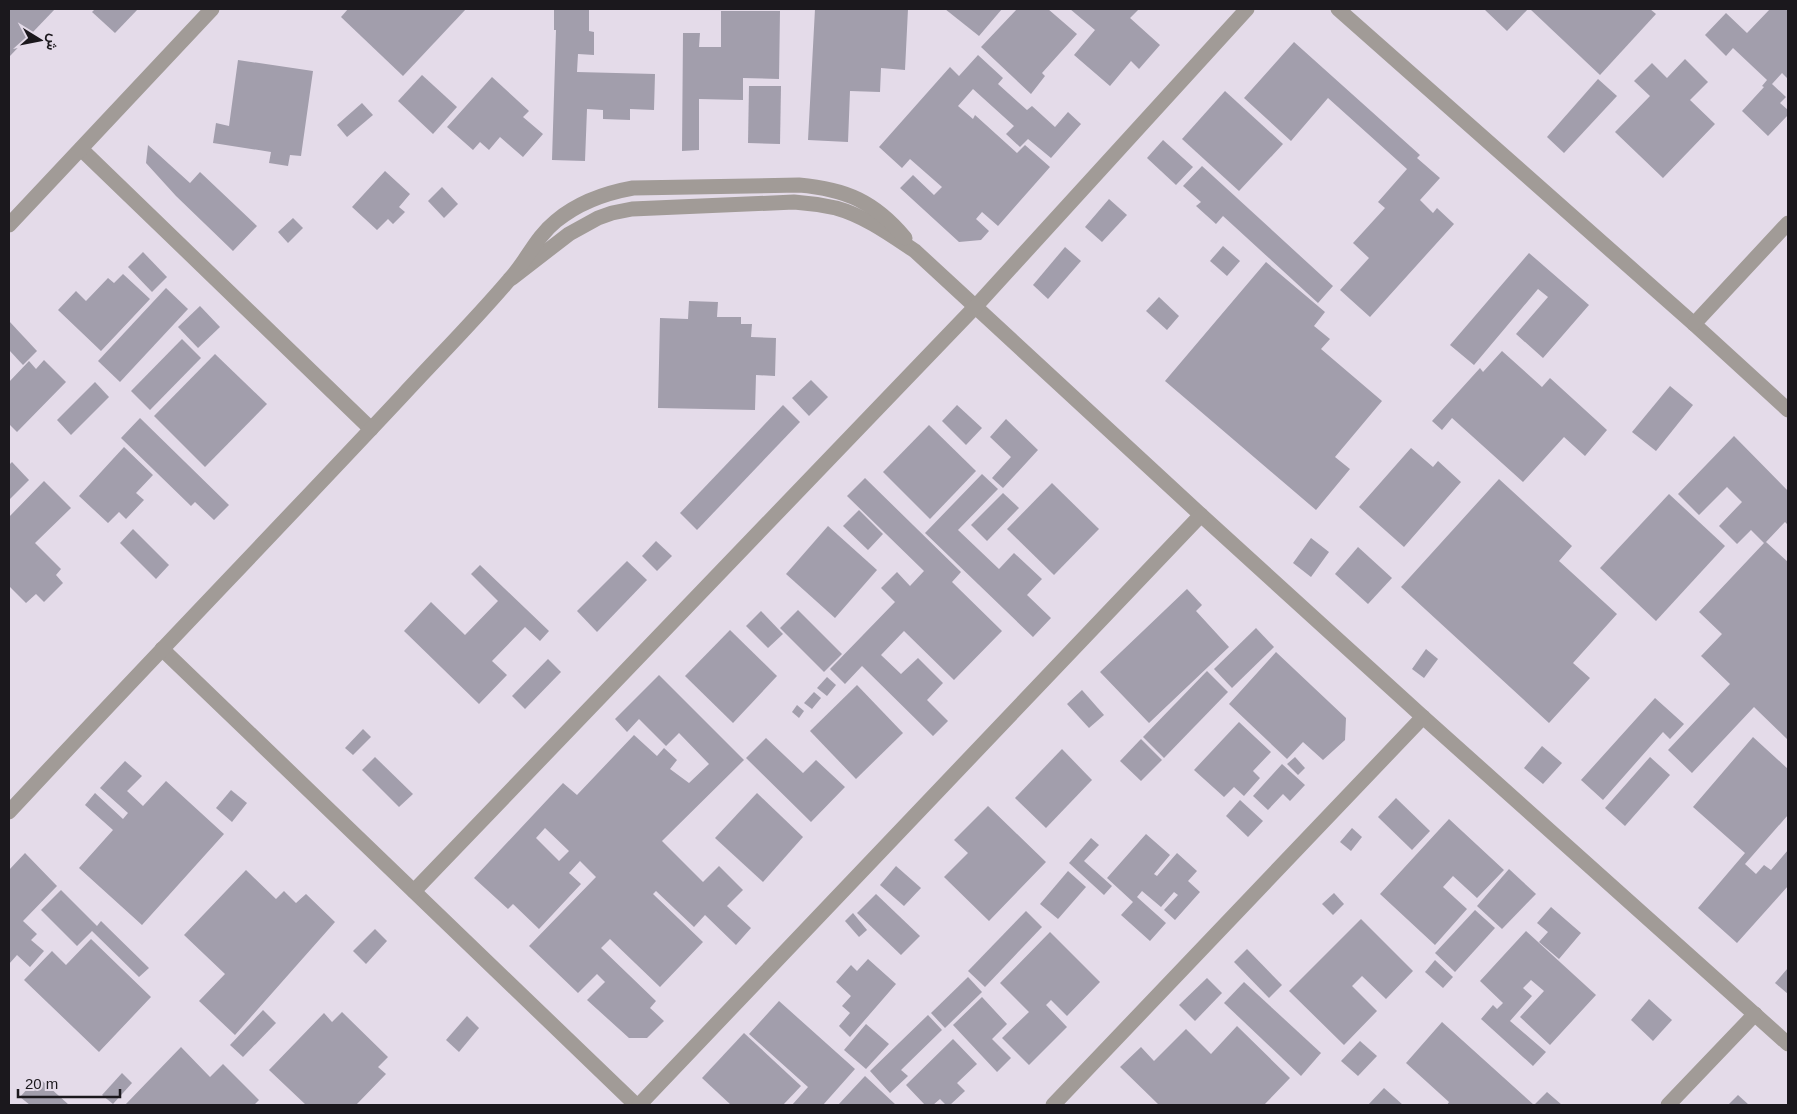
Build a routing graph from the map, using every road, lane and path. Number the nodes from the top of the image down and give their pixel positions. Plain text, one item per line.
1 (212, 9) edge
2 (1247, 9) edge
3 (1338, 9) edge
4 (81, 149) junction
5 (714, 186) junction
6 (714, 206) junction
7 (1788, 223) edge
8 (9, 225) edge
9 (915, 251) junction
10 (512, 278) junction
11 (976, 306) junction
12 (1694, 324) junction
13 (1788, 410) edge
14 (371, 430) junction
15 (1201, 515) junction
16 (162, 649) junction
17 (1423, 717) junction
18 (9, 812) edge
19 (414, 891) junction
20 (1755, 1014) junction
21 (1788, 1044) edge
22 (638, 1105) edge
23 (1054, 1105) edge
24 (1668, 1105) edge

1 - 4 street
2 - 11 street
3 - 12 street
4 - 8 street
4 - 14 street
5 - 6 street
5 - 9 street
5 - 10 street
6 - 9 street
6 - 10 street
7 - 12 street
9 - 11 street
10 - 14 street
11 - 15 street
11 - 19 street
12 - 13 street
14 - 16 street
15 - 17 street
15 - 22 street
16 - 18 street
16 - 19 street
17 - 20 street
17 - 23 street
19 - 22 street
20 - 21 street
20 - 24 street

